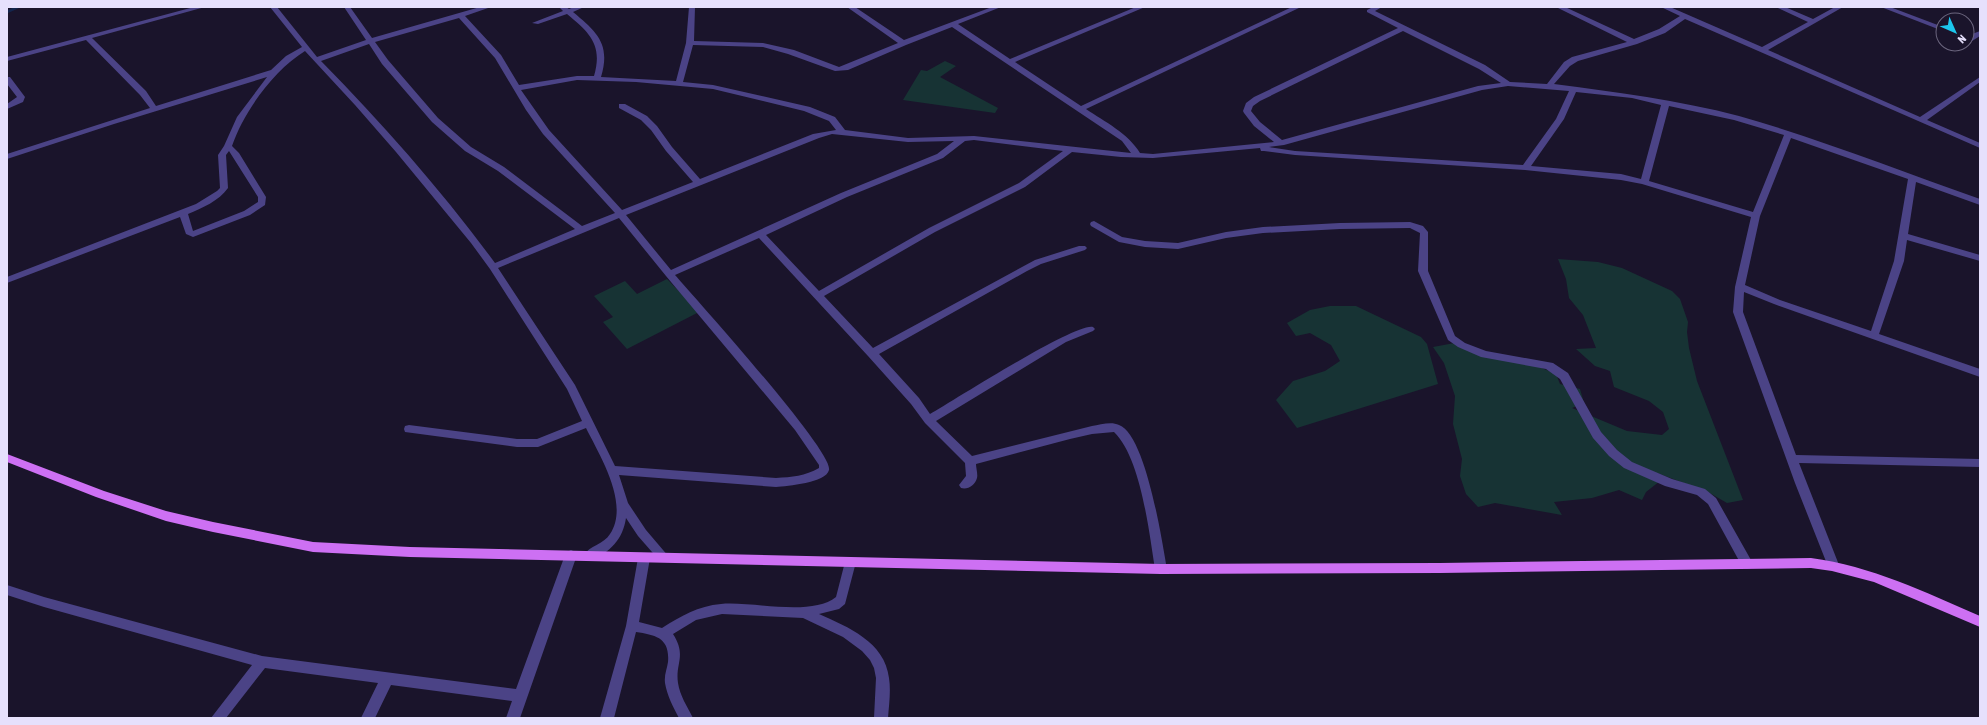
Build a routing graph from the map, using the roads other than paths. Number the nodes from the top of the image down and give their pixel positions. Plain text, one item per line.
1 (202, 7) edge
2 (273, 7) edge
3 (346, 7) edge
4 (488, 7) edge
5 (581, 7) edge
6 (692, 7) edge
7 (850, 7) edge
8 (998, 7) edge
9 (1142, 7) edge
10 (1298, 7) edge
11 (1361, 7) edge
12 (1379, 7) edge
13 (1559, 7) edge
14 (1664, 7) edge
15 (1779, 7) edge
16 (1840, 7) edge
17 (1884, 7) edge
18 (564, 9) edge
19 (1369, 11) junction
20 (460, 15) junction
21 (1685, 16) junction
22 (1812, 21) junction
23 (536, 22) dead end
24 (952, 24) junction
25 (1935, 26) edge
26 (1403, 28) junction
27 (88, 38) junction
28 (370, 41) junction
29 (1634, 42) junction
30 (903, 43) junction
31 (690, 44) junction
32 (306, 48) junction
33 (1762, 50) junction
34 (7, 59) edge
35 (316, 60) junction
36 (1009, 62) junction
37 (274, 72) junction
38 (597, 78) junction
39 (7, 79) edge
40 (1980, 79) edge
41 (679, 83) junction
42 (1508, 84) junction
43 (1549, 86) junction
44 (517, 88) junction
45 (1574, 88) junction
46 (1666, 102) junction
47 (622, 106) dead end
48 (7, 107) edge
49 (155, 109) junction
50 (1080, 109) junction
51 (1921, 120) junction
52 (842, 132) junction
53 (1788, 134) junction
54 (963, 138) junction
55 (1281, 143) junction
56 (228, 146) junction
57 (1980, 146) edge
58 (1253, 147) junction
59 (1070, 149) junction
60 (1136, 156) junction
61 (7, 157) edge
62 (1525, 168) junction
63 (1912, 178) junction
64 (1644, 182) junction
65 (699, 184) junction
66 (1980, 202) edge
67 (183, 213) junction
68 (621, 214) junction
69 (1756, 216) junction
70 (1094, 224) dead end
71 (581, 230) junction
72 (760, 234) junction
73 (1904, 236) junction
74 (1082, 248) dead end
75 (1980, 258) edge
76 (493, 267) junction
77 (669, 274) junction
78 (7, 280) edge
79 (1740, 287) junction
80 (818, 295) junction
81 (1090, 330) dead end
82 (1874, 336) junction
83 (872, 353) junction
84 (1980, 373) edge
85 (929, 420) junction
86 (589, 423) junction
87 (409, 429) dead end
88 (7, 458) edge
89 (1793, 458) junction
90 (970, 461) junction
91 (1980, 462) edge
92 (612, 470) junction
93 (965, 485) dead end
94 (623, 504) junction
95 (571, 555) junction
96 (590, 555) junction
97 (663, 557) junction
98 (644, 558) junction
99 (850, 562) junction
100 (1747, 564) junction
101 (1833, 565) junction
102 (1161, 568) junction
103 (7, 590) edge
104 (804, 614) junction
105 (1980, 622) edge
106 (632, 626) junction
107 (664, 633) junction
108 (262, 662) junction
109 (387, 679) junction
110 (520, 696) junction
111 (218, 718) edge
112 (368, 718) edge
113 (513, 718) edge
114 (607, 718) edge
115 (686, 718) edge
116 (880, 718) edge

1 - 27 street
2 - 32 street
3 - 28 street
4 - 20 street
5 - 18 street
6 - 31 street
7 - 30 street
8 - 24 street
9 - 36 street
10 - 50 street
11 - 19 street
12 - 19 street
13 - 29 street
14 - 21 street
15 - 22 street
16 - 22 street
17 - 25 street
18 - 23 street
18 - 38 street
19 - 26 street
20 - 28 street
20 - 44 street
21 - 29 street
21 - 33 street
22 - 33 street
24 - 30 street
24 - 36 street
26 - 42 street
26 - 55 street
27 - 34 street
27 - 49 street
28 - 35 street
28 - 71 street
29 - 43 street
30 - 31 street
31 - 41 street
32 - 35 street
32 - 37 street
33 - 51 street
35 - 76 street
36 - 50 street
37 - 49 street
37 - 56 street
38 - 41 street
38 - 44 street
39 - 48 street
40 - 51 street
41 - 52 street
42 - 43 street
42 - 55 street
43 - 45 street
44 - 68 street
45 - 46 street
45 - 62 street
46 - 53 street
46 - 64 street
47 - 65 street
49 - 61 street
50 - 60 street
51 - 57 street
52 - 54 street
52 - 65 street
53 - 63 street
53 - 69 street
54 - 59 street
54 - 72 street
55 - 58 street
56 - 67 street
56 - 67 street
58 - 60 street
58 - 62 street
59 - 60 street
59 - 80 street
62 - 64 street
63 - 66 street
63 - 73 street
64 - 69 street
65 - 68 street
67 - 78 street
68 - 71 street
68 - 77 street
69 - 79 street
70 - 100 street
71 - 76 street
72 - 77 street
72 - 80 street
73 - 75 street
73 - 82 street
74 - 83 street
76 - 86 street
77 - 92 street
79 - 82 street
79 - 89 street
80 - 83 street
81 - 85 street
82 - 84 street
83 - 85 street
85 - 90 street
86 - 87 street
86 - 92 street
88 - 95 main road
89 - 91 street
89 - 101 street
90 - 93 street
90 - 102 street
92 - 94 street
94 - 96 street
94 - 97 street
95 - 96 main road
95 - 110 street
96 - 98 main road
97 - 98 main road
97 - 99 main road
98 - 106 street
99 - 102 main road
99 - 104 street
100 - 101 main road
100 - 102 main road
101 - 105 main road
103 - 108 street
104 - 107 street
104 - 116 street
106 - 107 street
106 - 114 street
107 - 115 street
108 - 109 street
108 - 111 street
109 - 110 street
109 - 112 street
110 - 113 street

